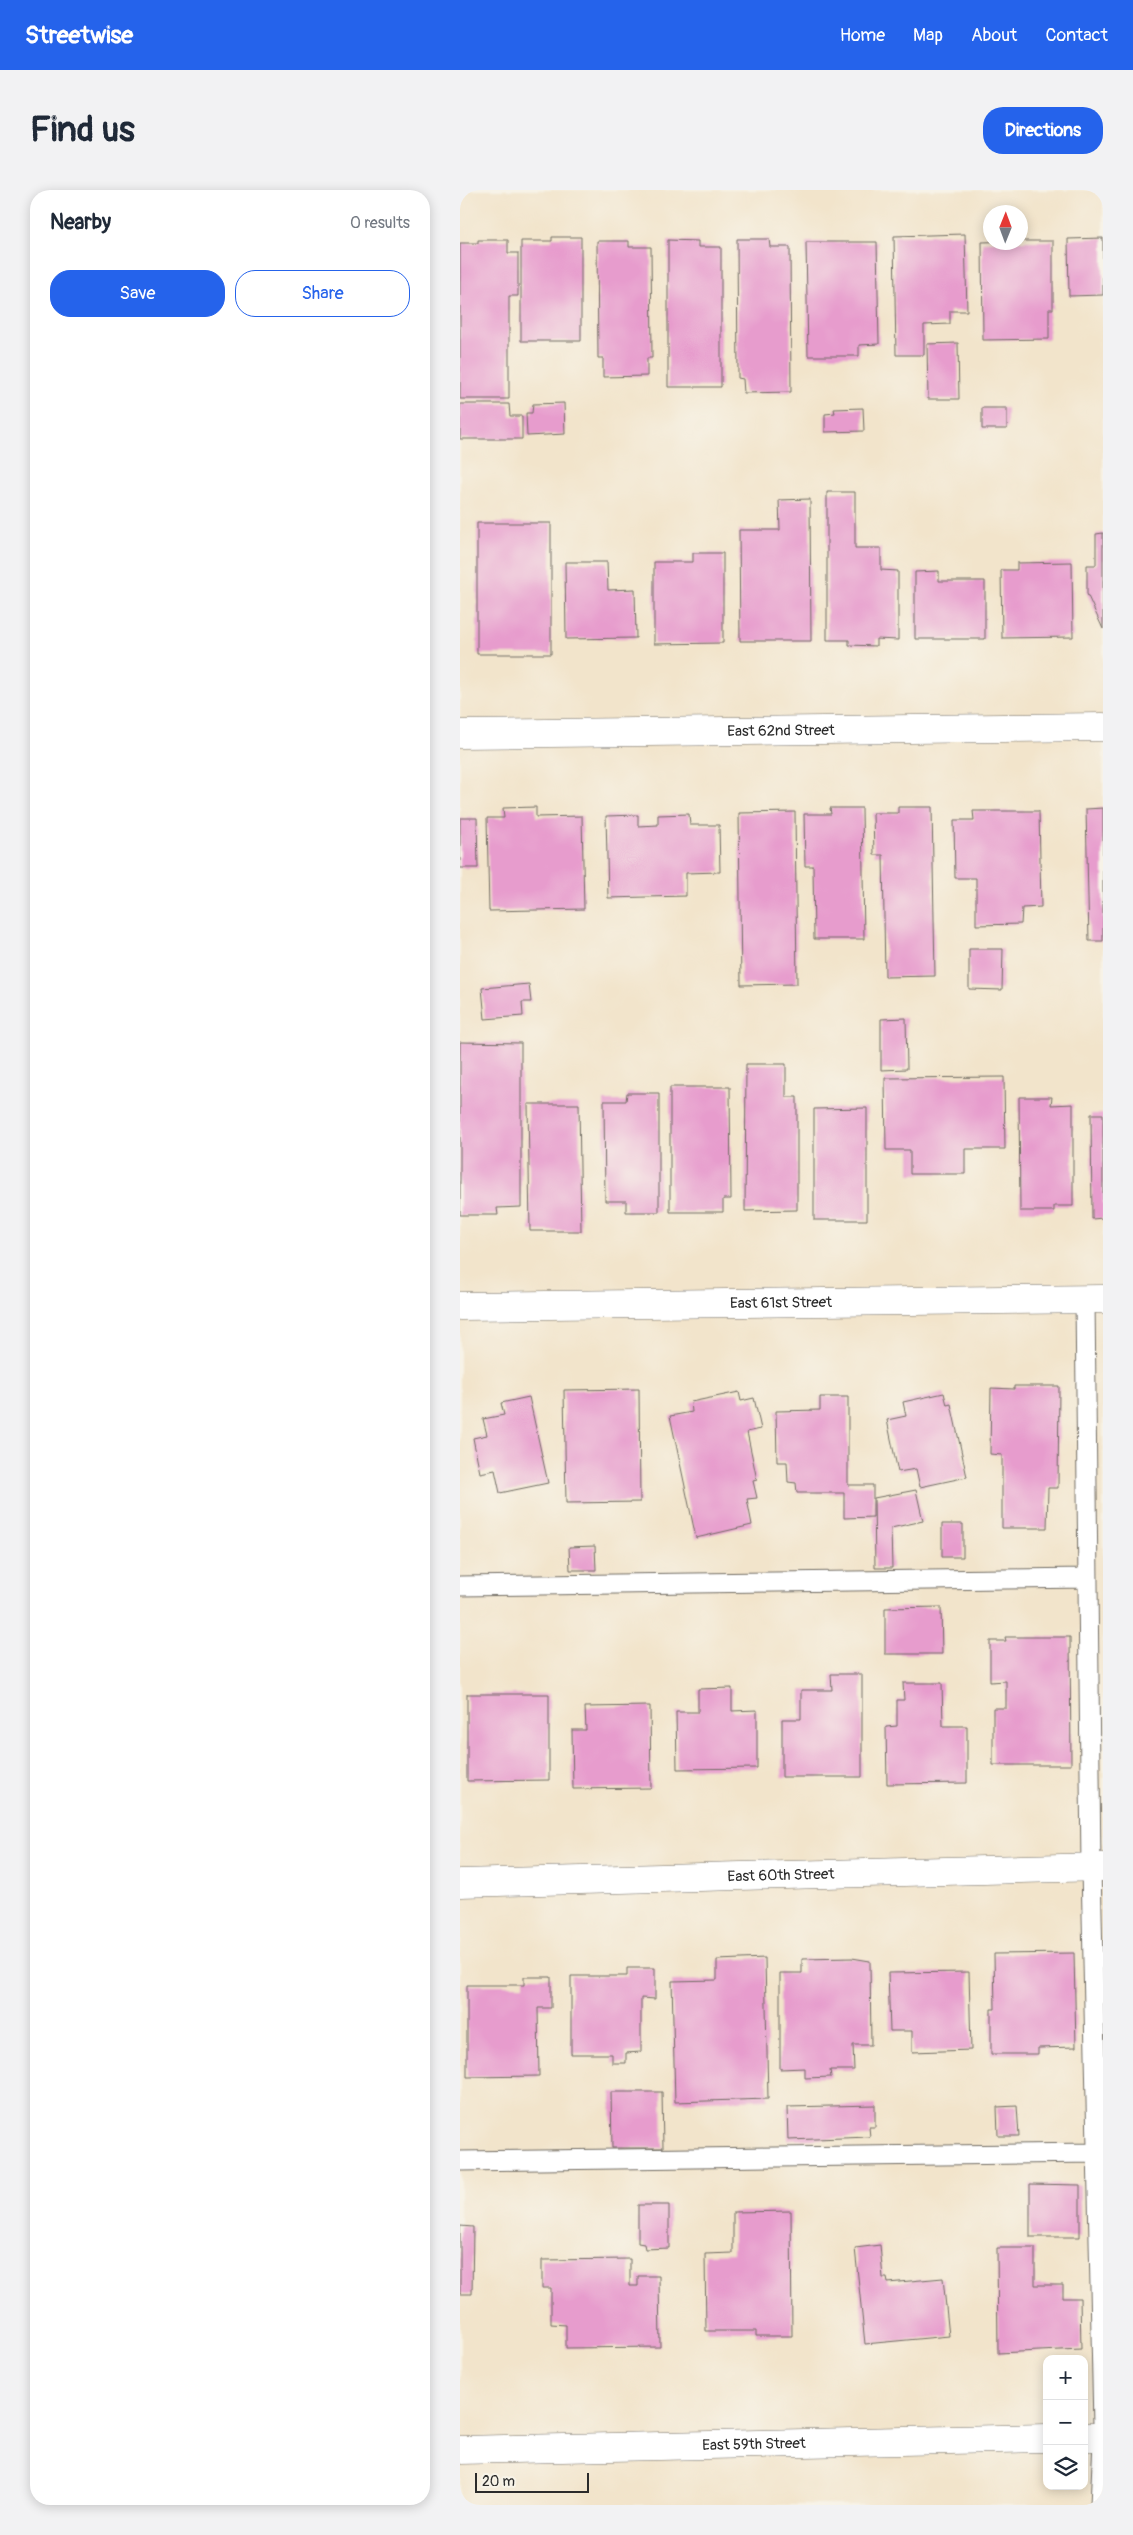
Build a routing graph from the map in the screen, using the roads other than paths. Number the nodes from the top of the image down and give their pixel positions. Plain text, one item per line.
1 (1103, 728) edge
2 (460, 734) edge
3 (1094, 1299) edge
4 (460, 1306) edge
5 (1088, 1578) junction
6 (460, 1586) edge
7 (1097, 1868) edge
8 (460, 1883) edge
9 (1097, 2153) junction
10 (460, 2160) edge
11 (1103, 2426) edge
12 (1103, 2436) edge
13 (1088, 2437) edge
14 (1043, 2438) edge
15 (1103, 2441) edge
16 (460, 2450) edge
17 (1100, 2505) edge

1 - 2 street, East 62nd Street
3 - 4 street, East 61st Street
3 - 5 lane
5 - 6 lane
5 - 7 lane
7 - 8 street, East 60th Street
7 - 9 lane
9 - 10 lane
9 - 11 lane
12 - 13 street
14 - 16 street, East 59th Street
15 - 17 lane

